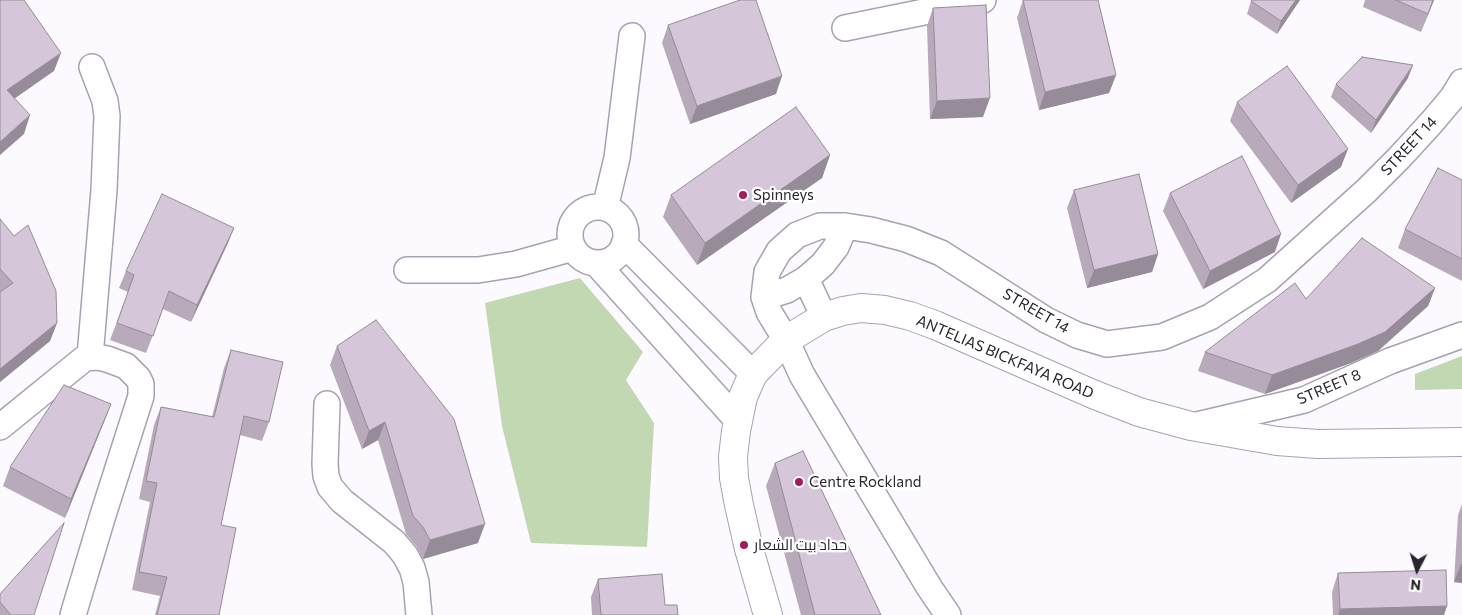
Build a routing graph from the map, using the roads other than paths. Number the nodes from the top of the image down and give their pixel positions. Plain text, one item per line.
1 (983, 0) edge
2 (845, 28) dead end
3 (632, 36) dead end
4 (92, 67) dead end
5 (1462, 82) edge
6 (605, 208) junction
7 (845, 226) junction
8 (624, 244) junction
9 (573, 248) junction
10 (596, 263) junction
11 (406, 270) dead end
12 (806, 279) junction
13 (764, 297) junction
14 (824, 317) junction
15 (1462, 335) edge
16 (786, 340) junction
17 (90, 357) junction
18 (753, 374) junction
19 (327, 404) dead end
20 (738, 421) junction
21 (1191, 426) junction
22 (0, 427) edge
23 (1462, 442) edge
24 (73, 615) edge
25 (419, 615) edge
26 (768, 615) edge
27 (948, 615) edge

1 - 2 street
3 - 6 street
4 - 17 street
5 - 7 street, STREET 14
6 - 8 street
6 - 9 street
7 - 12 street
7 - 13 street, STREET 14
8 - 10 street
8 - 18 street
9 - 10 street
9 - 11 street
10 - 20 street
12 - 13 street
12 - 14 street
13 - 16 street
14 - 16 highway, ANTELIAS BICKFAYA ROAD
14 - 21 highway, ANTELIAS BICKFAYA ROAD
15 - 21 street, STREET 8
16 - 18 highway, ANTELIAS BICKFAYA ROAD
16 - 27 street
17 - 22 street
17 - 24 street
18 - 20 highway, ANTELIAS BICKFAYA ROAD
19 - 25 street
20 - 26 highway, ANTELIAS BICKFAYA ROAD
21 - 23 highway, ANTELIAS BICKFAYA ROAD

